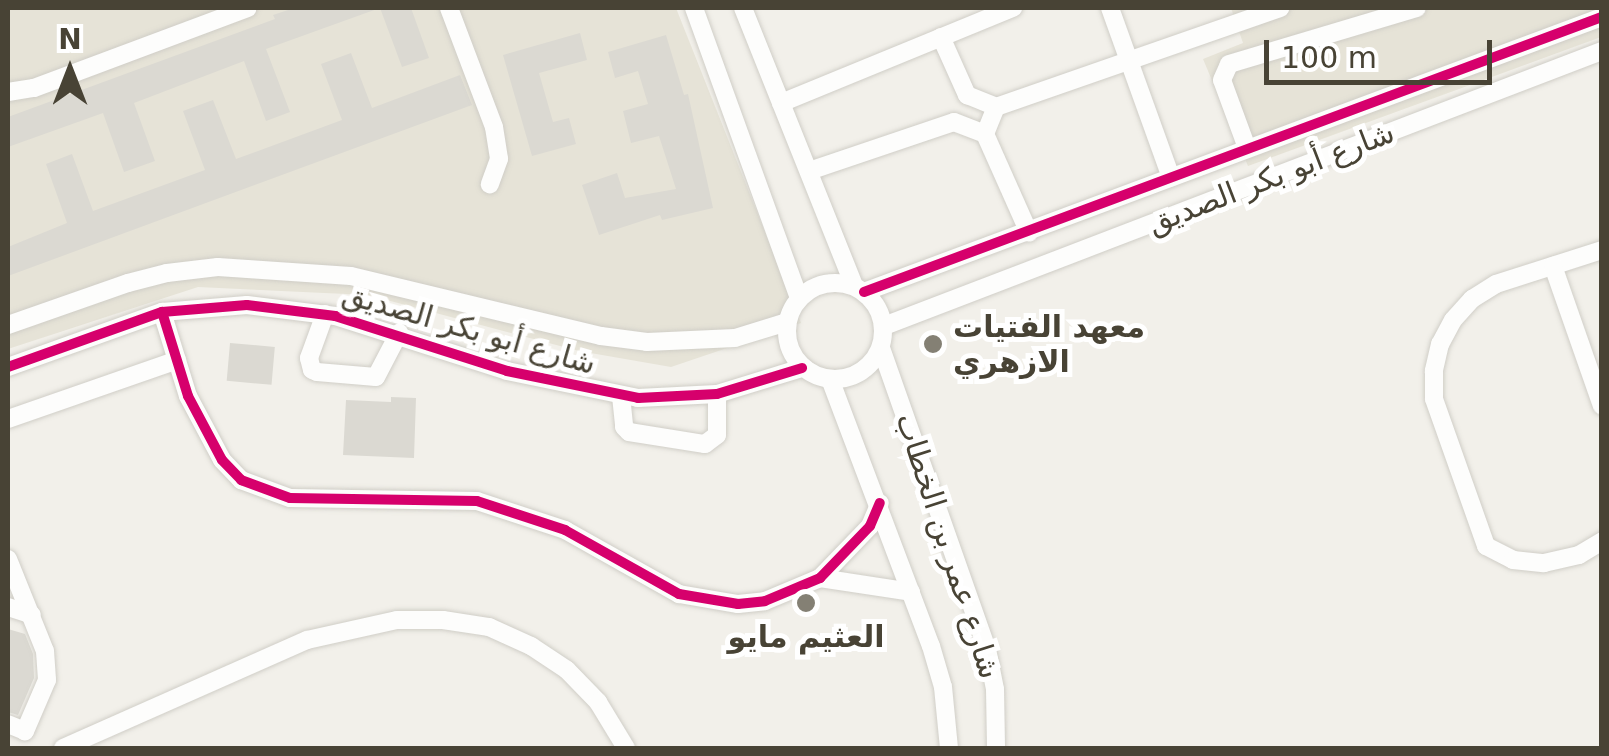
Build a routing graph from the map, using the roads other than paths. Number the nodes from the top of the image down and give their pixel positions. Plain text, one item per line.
1 (248, 8) edge
2 (450, 8) edge
3 (694, 8) edge
4 (743, 8) edge
5 (1013, 8) edge
6 (1110, 8) edge
7 (1280, 8) edge
8 (1416, 8) edge
9 (1602, 17) edge
10 (941, 37) junction
11 (1602, 51) edge
12 (1132, 61) junction
13 (10, 93) edge
14 (967, 95) junction
15 (781, 103) junction
16 (996, 107) junction
17 (954, 122) junction
18 (985, 134) junction
19 (1247, 148) junction
20 (809, 171) junction
21 (1171, 177) junction
22 (490, 184) dead end
23 (1029, 233) junction
24 (1602, 250) edge
25 (1553, 266) junction
26 (859, 289) junction
27 (799, 298) junction
28 (162, 312) junction
29 (324, 314) junction
30 (788, 322) junction
31 (8, 325) edge
32 (884, 326) junction
33 (398, 333) junction
34 (882, 348) junction
35 (177, 360) junction
36 (8, 368) edge
37 (802, 368) junction
38 (830, 379) junction
39 (717, 394) junction
40 (622, 396) junction
41 (1602, 406) edge
42 (8, 419) edge
43 (880, 503) junction
44 (1602, 541) edge
45 (8, 559) edge
46 (820, 578) junction
47 (911, 592) junction
48 (8, 607) edge
49 (32, 615) junction
50 (8, 724) edge
51 (63, 748) edge
52 (626, 748) edge
53 (949, 748) edge
54 (996, 748) edge

1 - 13 street
2 - 22 street
3 - 27 street
4 - 15 street
5 - 10 street
6 - 12 street
7 - 12 street
8 - 19 street
9 - 19 street, شارع أبو بكر الصديق
10 - 14 street
10 - 15 street
11 - 32 street, شارع أبو بكر الصديق
12 - 16 street
12 - 21 street
14 - 16 street
14 - 17 street
15 - 20 street
16 - 18 street
17 - 18 street
17 - 20 street
18 - 23 street
19 - 21 street, شارع أبو بكر الصديق
20 - 26 street
21 - 23 street, شارع أبو بكر الصديق
23 - 26 street, شارع أبو بكر الصديق
24 - 25 street
25 - 41 street
25 - 44 street
26 - 27 street
26 - 32 street
27 - 30 street
28 - 29 street, شارع أبو بكر الصديق
28 - 35 street
28 - 36 street, شارع أبو بكر الصديق
29 - 33 street, شارع أبو بكر الصديق
29 - 33 street
30 - 31 street, شارع أبو بكر الصديق
30 - 37 street
32 - 34 street
33 - 40 street, شارع أبو بكر الصديق
34 - 38 street
34 - 54 street, شارع عمر بن الخطاب
35 - 42 street
35 - 46 street
37 - 38 street
37 - 39 street, شارع أبو بكر الصديق
38 - 43 street, شارع عمر بن الخطاب
39 - 40 street, شارع أبو بكر الصديق
39 - 40 street
43 - 46 street
43 - 47 street, شارع عمر بن الخطاب
45 - 49 street
46 - 47 street
47 - 53 street, شارع عمر بن الخطاب
48 - 49 street
49 - 50 street
51 - 52 street

